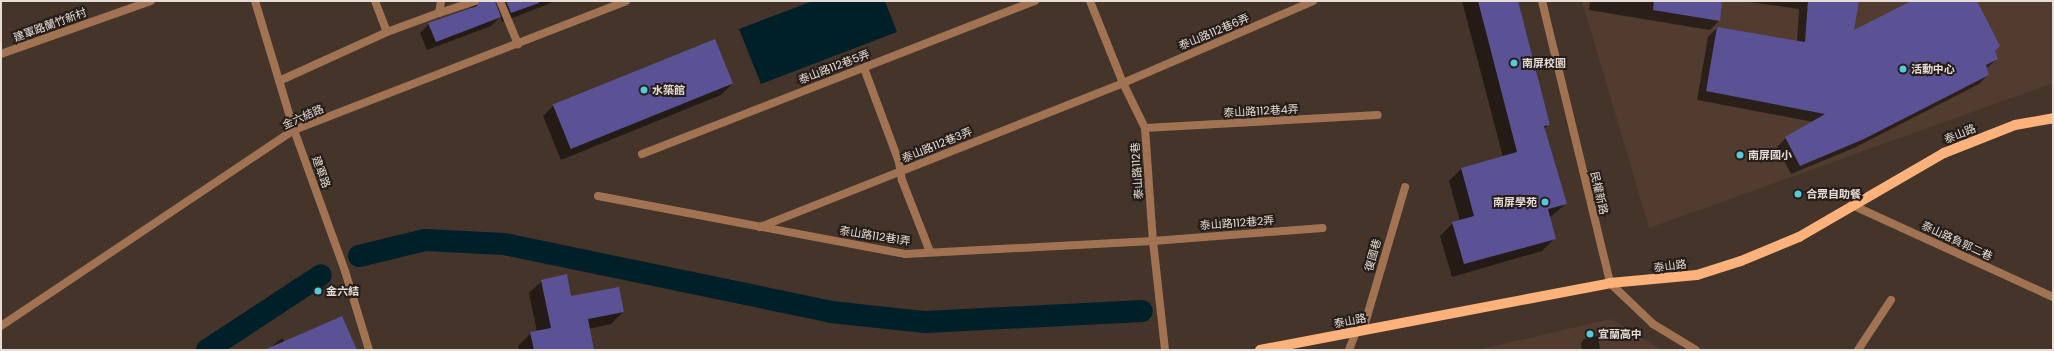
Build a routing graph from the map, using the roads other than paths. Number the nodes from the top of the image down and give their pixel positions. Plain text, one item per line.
1 (151, 1) edge
2 (255, 1) edge
3 (375, 1) edge
4 (441, 1) edge
5 (475, 1) edge
6 (500, 1) edge
7 (626, 1) edge
8 (1035, 1) edge
9 (1090, 1) edge
10 (1313, 1) edge
11 (1542, 1) edge
12 (439, 13) junction
13 (387, 32) junction
14 (518, 44) junction
15 (1, 54) edge
16 (864, 68) junction
17 (279, 81) junction
18 (1123, 83) junction
19 (1378, 115) dead end
20 (2053, 118) edge
21 (1145, 128) junction
22 (294, 130) junction
23 (642, 154) dead end
24 (900, 171) junction
25 (1404, 186) dead end
26 (598, 196) dead end
27 (1852, 205) junction
28 (760, 228) junction
29 (1323, 228) dead end
30 (1153, 241) junction
31 (930, 252) junction
32 (1610, 282) junction
33 (2053, 297) edge
34 (1891, 300) dead end
35 (1, 326) edge
36 (1359, 331) junction
37 (369, 350) edge
38 (1165, 350) edge
39 (1260, 350) edge
40 (1349, 350) edge
41 (1696, 350) edge
42 (1858, 350) edge

1 - 15 street, 建軍路蘭竹新村
2 - 17 street, 建軍路
3 - 13 street
4 - 12 street
5 - 12 street
6 - 14 street
7 - 14 street, 金六結路
8 - 16 street, 泰山路112巷5弄
9 - 18 street, 泰山路112巷
10 - 18 street, 泰山路112巷6弄
11 - 32 street, 民權新路
12 - 13 street
13 - 17 street
14 - 22 street, 金六結路
16 - 23 street, 泰山路112巷5弄
16 - 24 street
17 - 22 street, 建軍路
18 - 21 street, 泰山路112巷
18 - 24 street, 泰山路112巷3弄
19 - 21 street, 泰山路112巷4弄
20 - 27 main road, 泰山路
21 - 30 street, 泰山路112巷
22 - 35 street, 金六結路
22 - 37 street, 建軍路
24 - 28 street, 泰山路112巷3弄
24 - 31 street
25 - 36 street, 復國巷
26 - 28 street, 泰山路112巷1弄
27 - 32 main road, 泰山路
27 - 33 street, 泰山路負郭二巷
28 - 31 street, 泰山路112巷1弄
29 - 30 street, 泰山路112巷2弄
30 - 31 street, 泰山路112巷1弄
30 - 38 street, 泰山路112巷
32 - 36 main road, 泰山路
32 - 41 street
34 - 42 street
36 - 39 main road, 泰山路
36 - 40 street, 復國巷

